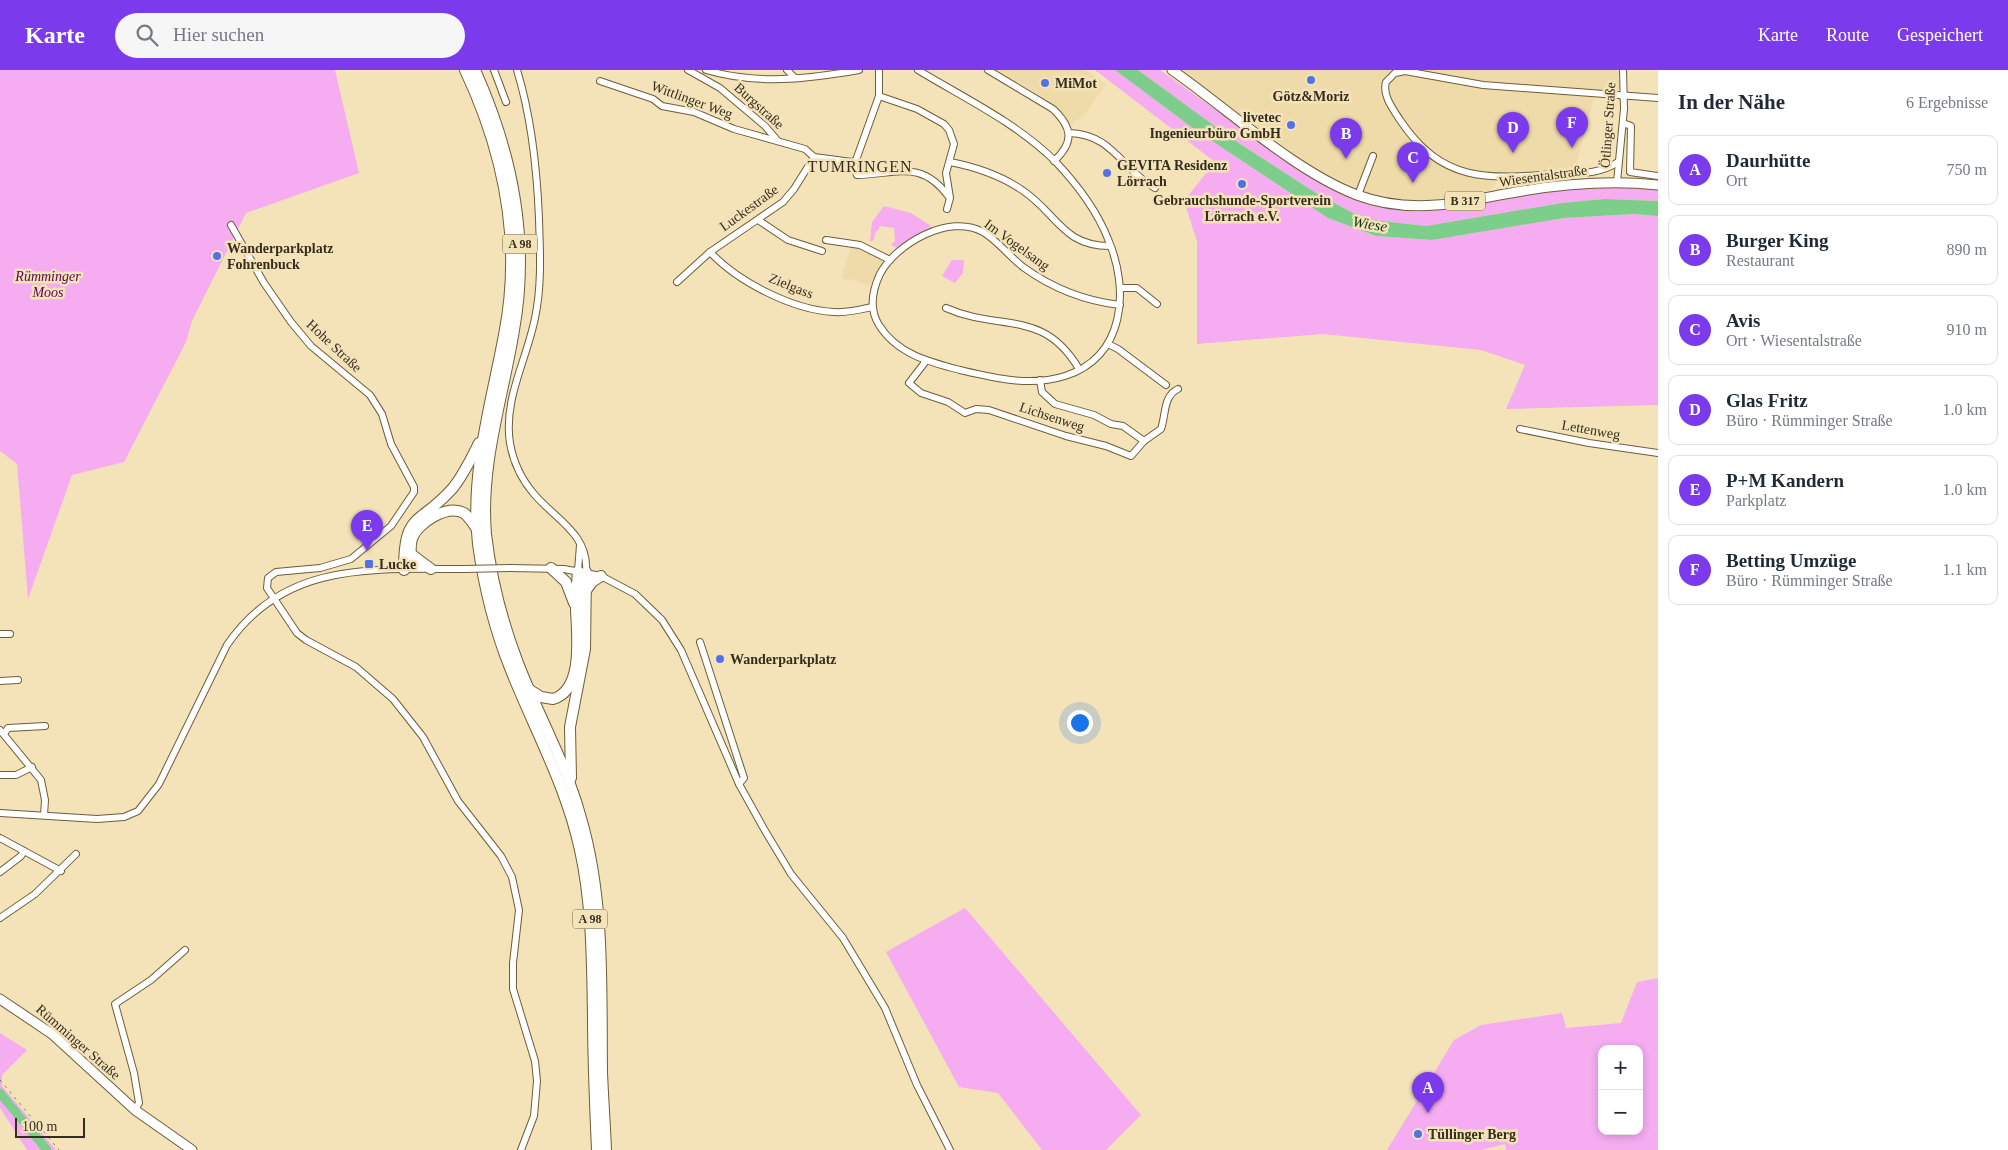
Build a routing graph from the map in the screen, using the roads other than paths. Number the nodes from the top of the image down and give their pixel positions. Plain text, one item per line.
1 (465, 70) edge
2 (475, 70) edge
3 (494, 70) edge
4 (517, 70) edge
5 (688, 70) edge
6 (706, 70) edge
7 (787, 70) edge
8 (859, 70) edge
9 (879, 70) edge
10 (918, 70) edge
11 (988, 70) edge
12 (1172, 70) edge
13 (1623, 70) edge
14 (849, 71) edge
15 (795, 78) junction
16 (600, 81) dead end
17 (1624, 95) junction
18 (878, 96) junction
19 (1658, 98) edge
20 (506, 102) dead end
21 (485, 103) junction
22 (490, 117) junction
23 (1623, 123) junction
24 (1068, 133) junction
25 (777, 140) junction
26 (1374, 156) dead end
27 (814, 157) junction
28 (1054, 160) junction
29 (852, 162) junction
30 (950, 162) junction
31 (1618, 162) junction
32 (946, 173) junction
33 (1658, 176) edge
34 (930, 177) junction
35 (1616, 182) junction
36 (1658, 186) edge
37 (1155, 188) dead end
38 (1358, 195) junction
39 (950, 198) junction
40 (948, 209) dead end
41 (758, 220) junction
42 (231, 225) dead end
43 (826, 240) dead end
44 (1110, 246) junction
45 (822, 251) dead end
46 (710, 252) junction
47 (890, 260) junction
48 (677, 282) dead end
49 (1120, 288) junction
50 (1157, 304) dead end
51 (1120, 305) junction
52 (872, 307) junction
53 (946, 308) dead end
54 (1108, 344) junction
55 (926, 361) junction
56 (1080, 369) junction
57 (1040, 380) junction
58 (1166, 385) dead end
59 (1178, 389) dead end
60 (1520, 429) dead end
61 (482, 436) junction
62 (1144, 441) junction
63 (1658, 452) edge
64 (477, 529) junction
65 (411, 554) junction
66 (551, 568) junction
67 (431, 569) junction
68 (404, 570) junction
69 (582, 571) junction
70 (601, 576) junction
71 (585, 593) junction
72 (273, 598) junction
73 (576, 609) junction
74 (0, 634) edge
75 (10, 634) dead end
76 (700, 642) dead end
77 (18, 680) dead end
78 (0, 681) edge
79 (529, 690) junction
80 (45, 726) dead end
81 (2, 732) edge
82 (32, 767) junction
83 (0, 775) edge
84 (739, 784) junction
85 (571, 786) junction
86 (0, 813) edge
87 (44, 815) junction
88 (0, 838) edge
89 (24, 851) junction
90 (76, 854) dead end
91 (61, 871) junction
92 (0, 872) edge
93 (0, 918) edge
94 (185, 950) dead end
95 (0, 999) edge
96 (135, 1110) junction
97 (192, 1150) edge
98 (521, 1150) edge
99 (597, 1150) edge
100 (606, 1150) edge
101 (950, 1150) edge

1 - 21 highway, A 98
2 - 21 highway, A 98
3 - 20 street
4 - 69 street
5 - 25 street, Burgstraße
6 - 15 street
7 - 15 street
8 - 14 street
9 - 18 street
10 - 28 street
11 - 24 street
12 - 38 main road, Wiesentalstraße / B 317
13 - 17 street, Ötlinger Straße
14 - 15 street
16 - 25 street, Wittlinger Weg
17 - 19 street
17 - 23 street, Ötlinger Straße
17 - 31 street
18 - 29 street
18 - 30 street
21 - 22 highway, A 98
22 - 61 highway, A 98
22 - 79 highway, A 98
23 - 31 street, Ötlinger Straße
23 - 33 street
24 - 28 street
24 - 37 street
25 - 27 street, Burgstraße
26 - 38 street
27 - 29 street
27 - 41 street, Luckestraße
28 - 44 street
29 - 34 street
30 - 32 street
30 - 44 street
31 - 35 street, Ötlinger Straße
32 - 34 street
32 - 39 street
34 - 39 street
35 - 36 main road, Wiesentalstraße / B 317
35 - 38 main road, Wiesentalstraße / B 317
39 - 40 street
41 - 45 street
41 - 46 street, Luckestraße
42 - 72 street, Hohe Straße
43 - 47 street
44 - 49 street
46 - 48 street, Luckestraße
46 - 52 street, Zielgass
47 - 51 street, Im Vogelsang
47 - 52 street, Im Vogelsang
49 - 50 street
49 - 51 street
51 - 54 street
52 - 55 street
53 - 56 street
54 - 56 street
54 - 58 street
55 - 57 street
55 - 62 street, Lichsenweg
56 - 57 street
57 - 62 street
59 - 62 street
60 - 63 street, Lettenweg
61 - 64 highway, A 98
61 - 68 highway
64 - 65 highway
64 - 99 highway, A 98
65 - 67 highway
65 - 68 highway
66 - 67 street, bridge
66 - 69 street
66 - 73 highway
67 - 68 street
68 - 72 street
69 - 70 street
69 - 71 highway
69 - 73 highway
70 - 71 highway
70 - 84 street
71 - 85 highway
72 - 87 street
72 - 98 street
73 - 79 highway
74 - 75 street
76 - 84 street
77 - 78 street
79 - 85 highway, A 98
80 - 81 street
81 - 82 street
82 - 83 street
82 - 87 street
84 - 101 street
85 - 100 highway, A 98
86 - 87 street
88 - 89 street
89 - 91 street
89 - 92 street
90 - 91 street
91 - 93 street
94 - 96 street, Rümminger Straße
95 - 96 main road, Rümminger Straße
96 - 97 main road, Rümminger Straße

